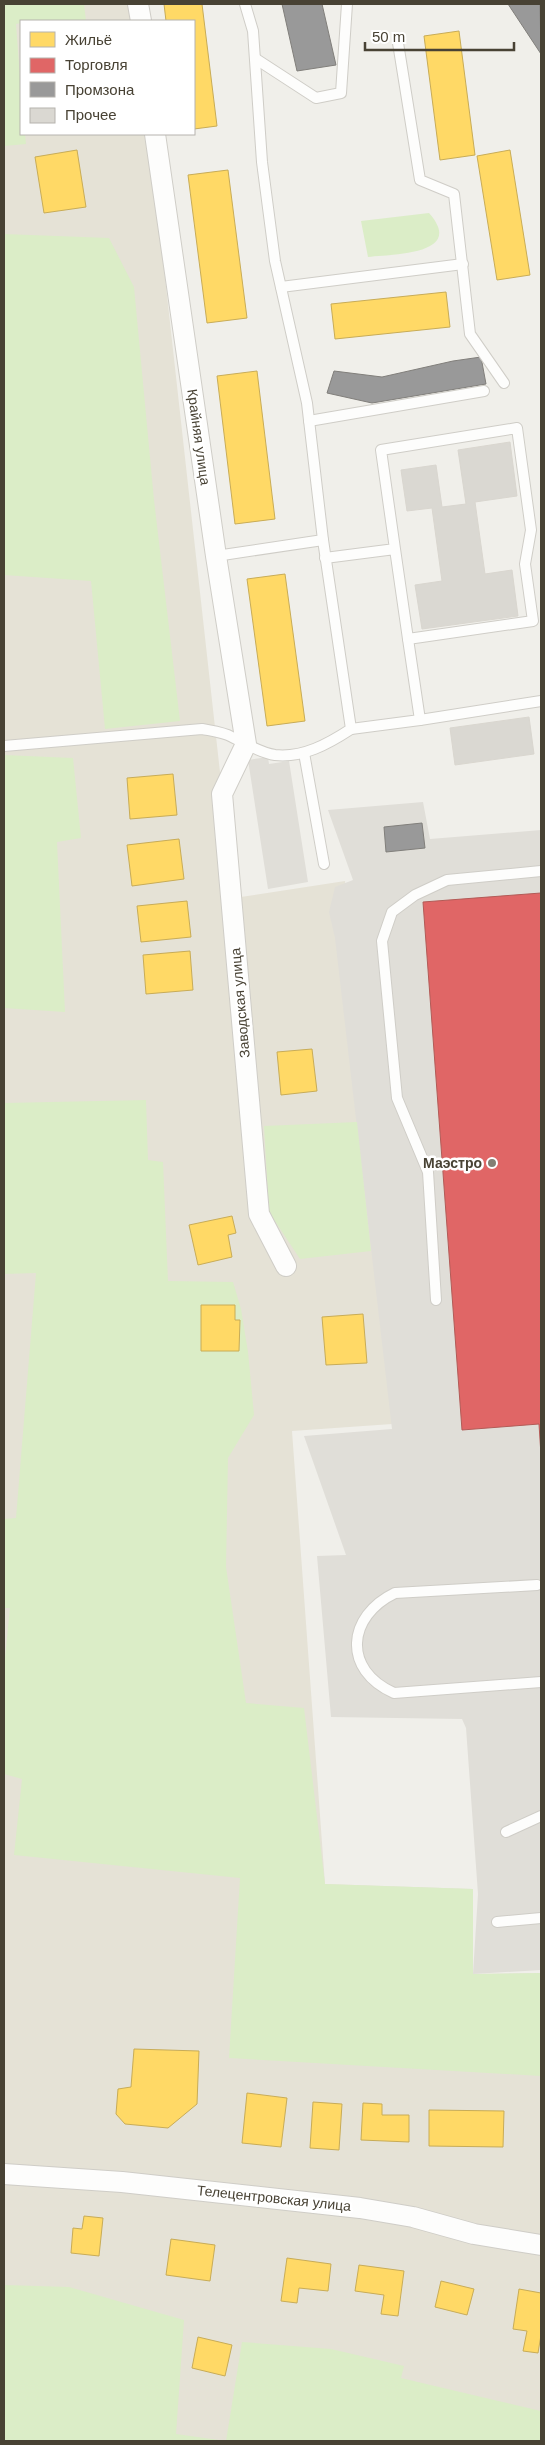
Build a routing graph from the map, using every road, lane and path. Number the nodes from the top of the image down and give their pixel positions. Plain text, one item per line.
1 (138, 4) edge
2 (245, 4) edge
3 (348, 4) edge
4 (140, 20) edge
5 (398, 44) dead end
6 (256, 59) junction
7 (155, 135) edge
8 (463, 264) junction
9 (281, 287) junction
10 (504, 383) dead end
11 (484, 391) dead end
12 (309, 421) junction
13 (322, 540) junction
14 (395, 549) junction
15 (216, 556) junction
16 (325, 558) junction
17 (408, 639) junction
18 (541, 701) edge
19 (420, 720) junction
20 (350, 730) junction
21 (246, 742) junction
22 (4, 746) edge
23 (304, 753) junction
24 (324, 864) dead end
25 (541, 871) edge
26 (286, 1266) dead end
27 (436, 1300) dead end
28 (537, 1585) dead end
29 (541, 1682) edge
30 (541, 1816) edge
31 (506, 1832) dead end
32 (541, 1918) edge
33 (497, 1922) dead end
34 (4, 2174) edge
35 (541, 2245) edge

1 - 4 street
2 - 6 lane
3 - 6 lane
5 - 8 lane
6 - 9 lane
7 - 15 street, Крайняя улица
8 - 9 lane
8 - 10 lane
9 - 12 lane
11 - 12 lane
12 - 13 lane
13 - 15 lane
13 - 16 lane
14 - 16 lane
14 - 17 lane
14 - 17 lane
15 - 21 street, Крайняя улица
16 - 20 lane
17 - 19 lane
18 - 19 lane
19 - 20 lane
20 - 23 lane
21 - 22 lane
21 - 23 lane
21 - 26 street, Заводская улица
23 - 24 lane
25 - 27 lane
28 - 29 lane
30 - 31 lane
32 - 33 lane
34 - 35 street, Телецентровская улица

